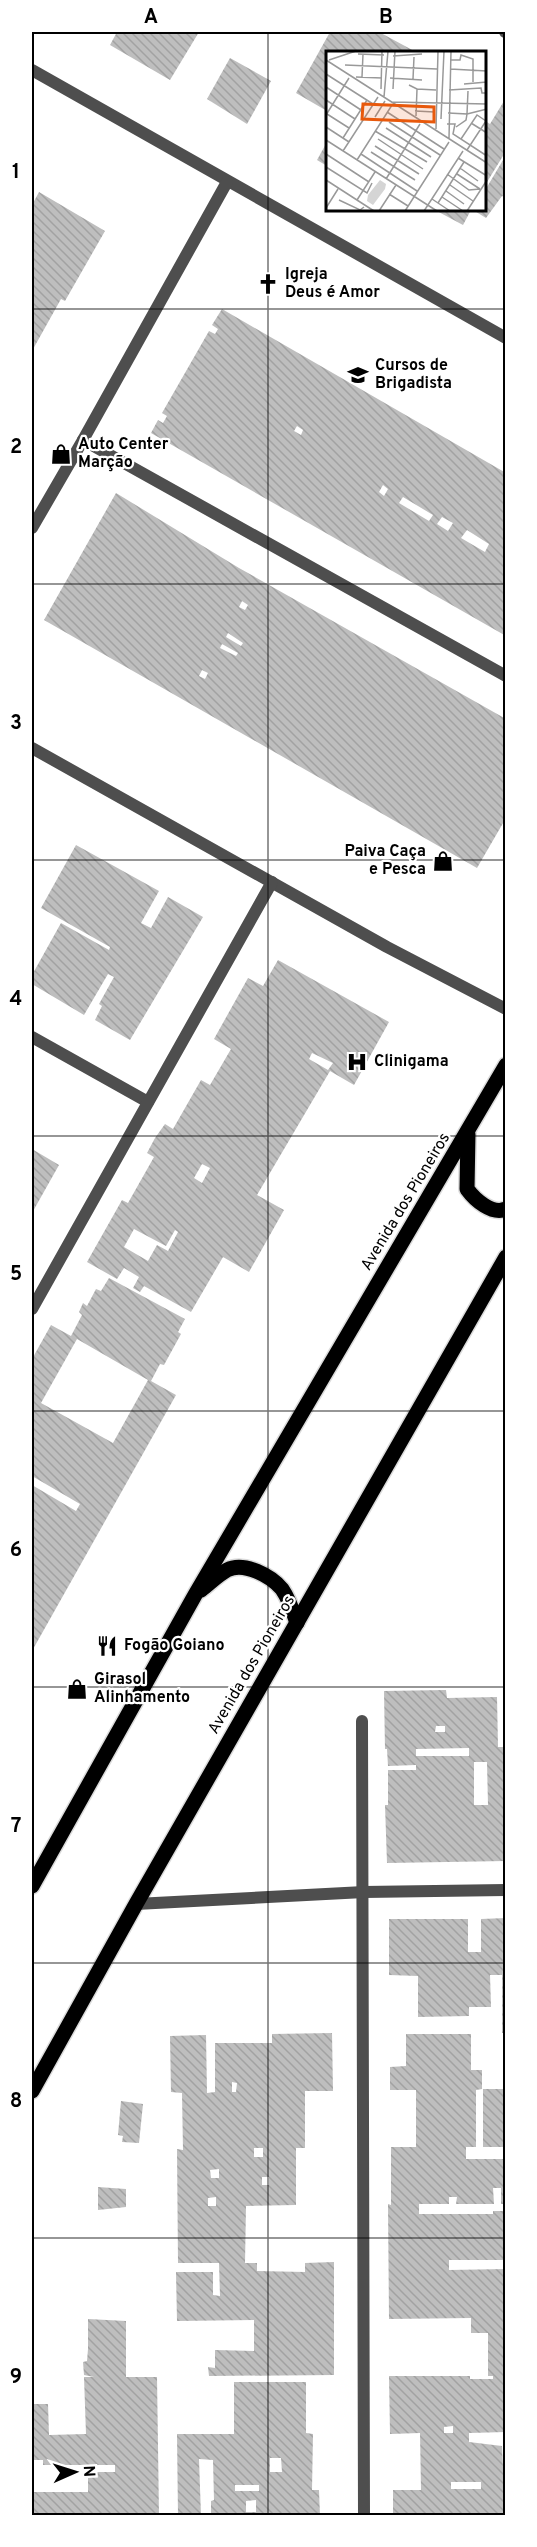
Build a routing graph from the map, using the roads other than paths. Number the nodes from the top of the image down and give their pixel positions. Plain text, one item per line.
1 (32, 70) edge
2 (228, 182) junction
3 (506, 338) edge
4 (83, 440) junction
5 (32, 528) edge
6 (506, 676) edge
7 (32, 748) edge
8 (272, 882) junction
9 (506, 1009) edge
10 (32, 1037) edge
11 (506, 1065) edge
12 (148, 1102) junction
13 (468, 1131) junction
14 (506, 1209) edge
15 (506, 1257) edge
16 (32, 1309) edge
17 (195, 1595) junction
18 (297, 1623) junction
19 (362, 1721) dead end
20 (32, 1886) edge
21 (506, 1890) edge
22 (364, 1892) junction
23 (136, 1904) junction
24 (32, 2091) edge
25 (364, 2516) edge

1 - 2 street
2 - 3 street
2 - 4 street
4 - 5 street
4 - 6 street
7 - 8 street
8 - 9 street
8 - 12 street
10 - 12 street
11 - 13 main road, Avenida dos Pioneiros
12 - 16 street
13 - 14 main road
13 - 17 main road, Avenida dos Pioneiros
15 - 18 main road, Avenida dos Pioneiros
17 - 18 main road
17 - 20 main road, Avenida dos Pioneiros
18 - 23 main road, Avenida dos Pioneiros
19 - 22 street
21 - 22 street
22 - 23 street
22 - 25 street
23 - 24 main road, Avenida dos Pioneiros

